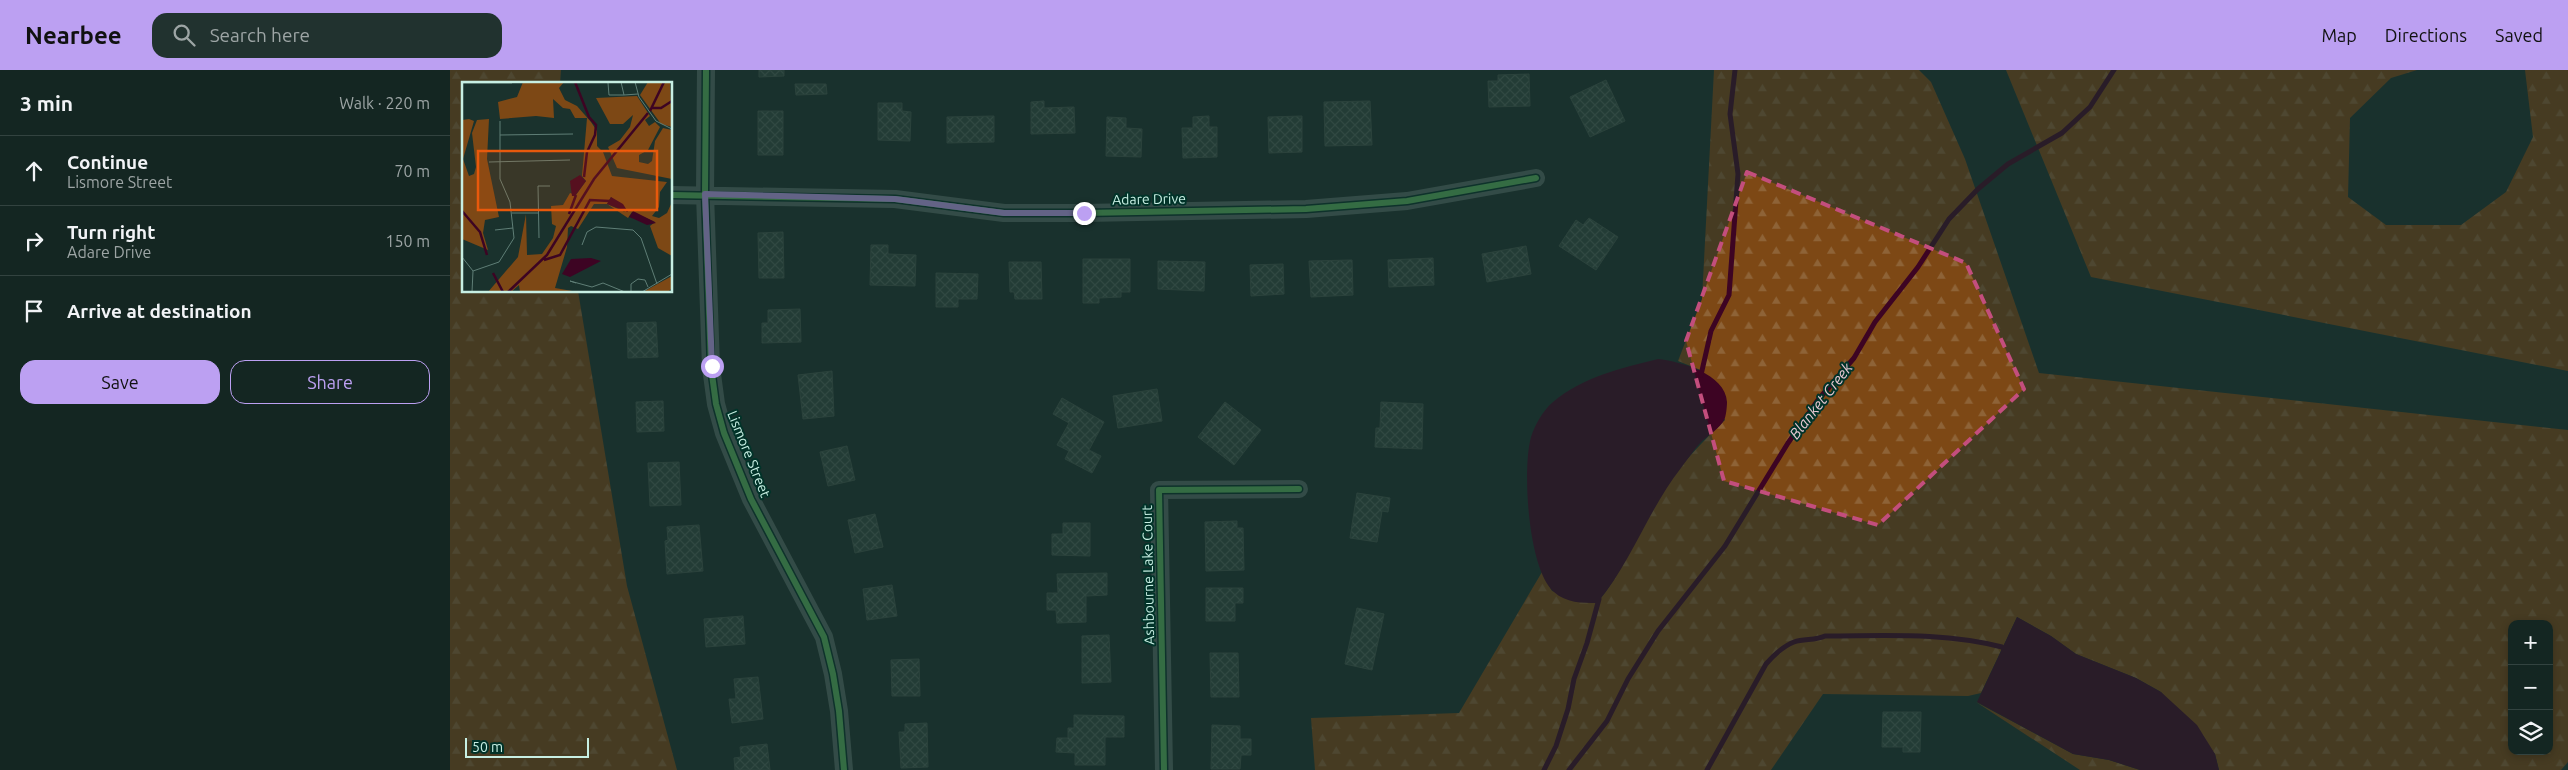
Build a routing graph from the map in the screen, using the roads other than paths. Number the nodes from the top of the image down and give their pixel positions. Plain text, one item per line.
1 (706, 70) edge
2 (1536, 178) dead end
3 (705, 194) junction
4 (672, 195) edge
5 (1299, 488) dead end
6 (844, 770) edge
7 (1164, 770) edge

1 - 3 street, Lismore Street
2 - 3 street, Adare Drive
3 - 4 street, Adare Drive
3 - 6 street, Lismore Street
5 - 7 street, Ashbourne Lake Court

